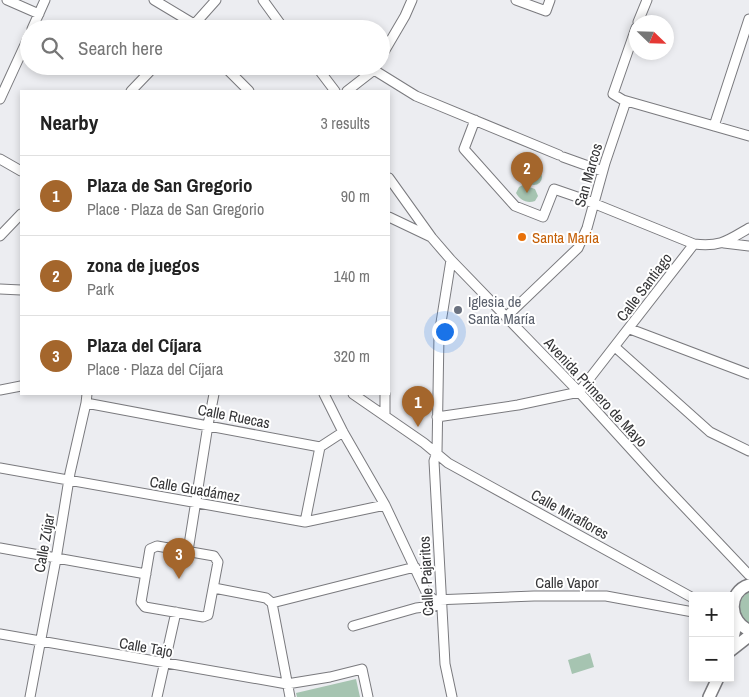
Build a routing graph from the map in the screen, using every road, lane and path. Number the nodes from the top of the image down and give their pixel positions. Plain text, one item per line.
1 (7, 0) edge
2 (45, 0) edge
3 (154, 0) edge
4 (216, 0) edge
5 (263, 0) edge
6 (412, 0) edge
7 (516, 0) edge
8 (550, 0) edge
9 (647, 0) edge
10 (38, 14) junction
11 (641, 15) edge
12 (749, 19) edge
13 (36, 20) edge
14 (183, 20) edge
15 (199, 20) edge
16 (277, 20) edge
17 (390, 42) edge
18 (629, 48) edge
19 (20, 56) edge
20 (146, 75) edge
21 (233, 75) edge
22 (323, 75) edge
23 (366, 75) edge
24 (385, 75) edge
25 (132, 90) edge
26 (247, 90) edge
27 (334, 90) edge
28 (348, 90) edge
29 (0, 99) edge
30 (626, 101) junction
31 (475, 120) junction
32 (714, 126) junction
33 (749, 136) edge
34 (0, 160) edge
35 (20, 170) edge
36 (602, 171) junction
37 (390, 179) edge
38 (594, 203) junction
39 (20, 215) edge
40 (390, 217) edge
41 (749, 228) edge
42 (0, 236) edge
43 (432, 238) junction
44 (724, 243) junction
45 (694, 244) junction
46 (749, 246) edge
47 (451, 260) junction
48 (460, 268) junction
49 (450, 272) junction
50 (0, 289) edge
51 (20, 290) edge
52 (507, 316) junction
53 (630, 329) junction
54 (615, 347) junction
55 (749, 374) edge
56 (20, 386) edge
57 (0, 390) edge
58 (579, 392) junction
59 (214, 395) edge
60 (324, 395) edge
61 (354, 395) edge
62 (386, 395) edge
63 (87, 398) edge
64 (386, 416) junction
65 (436, 417) junction
66 (208, 426) junction
67 (343, 432) junction
68 (436, 438) junction
69 (424, 442) junction
70 (320, 447) junction
71 (749, 451) edge
72 (436, 452) junction
73 (0, 468) edge
74 (69, 481) junction
75 (197, 503) junction
76 (384, 505) junction
77 (305, 522) junction
78 (0, 548) edge
79 (188, 551) junction
80 (56, 559) junction
81 (415, 567) junction
82 (146, 574) junction
83 (749, 575) edge
84 (423, 584) junction
85 (749, 584) edge
86 (214, 588) junction
87 (440, 589) junction
88 (689, 595) edge
89 (734, 599) edge
90 (441, 602) junction
91 (272, 603) junction
92 (689, 611) edge
93 (734, 611) edge
94 (176, 612) junction
95 (353, 626) dead end
96 (738, 629) edge
97 (749, 630) edge
98 (0, 634) edge
99 (40, 642) junction
100 (165, 664) junction
101 (716, 682) edge
102 (287, 684) junction
103 (30, 697) edge
104 (158, 697) edge
105 (290, 697) edge
106 (368, 697) edge
107 (452, 697) edge
108 (709, 697) edge

1 - 10 street
2 - 10 street
3 - 14 street
4 - 15 street
5 - 16 street
6 - 17 street
7 - 8 street
9 - 11 street
10 - 13 street
12 - 32 street
18 - 30 street
19 - 29 street
20 - 25 street
21 - 26 street
22 - 27 street
23 - 28 street
24 - 31 street
30 - 32 street
30 - 36 street, San Marcos
31 - 36 street
31 - 38 street
32 - 33 street
34 - 35 street
36 - 38 street, San Marcos
37 - 43 street, Avenida Primero de Mayo
38 - 45 street
38 - 52 street, San Marcos
39 - 42 street
40 - 43 street
41 - 44 street
43 - 47 street, Avenida Primero de Mayo
44 - 45 street
44 - 46 street
45 - 53 street, Calle Santiago
47 - 48 street, Avenida Primero de Mayo
47 - 49 street, Calle Pajaritos
48 - 49 street
48 - 52 street, Avenida Primero de Mayo
49 - 65 street, Calle Pajaritos
50 - 51 street
52 - 58 street, Avenida Primero de Mayo
53 - 54 street, Calle Santiago
53 - 55 street
54 - 58 street, Calle Santiago
54 - 71 street
56 - 57 street
58 - 65 street
58 - 83 street, Avenida Primero de Mayo
59 - 66 street
60 - 67 street
61 - 64 street, Calle Miraflores
62 - 64 street
63 - 66 street, Calle Ruecas
63 - 74 street, Calle Zújar
64 - 69 street, Calle Miraflores
65 - 68 street, Calle Pajaritos
66 - 70 street, Calle Ruecas
66 - 75 street
67 - 70 street
67 - 76 street
68 - 69 street
68 - 72 street, Calle Pajaritos
69 - 72 street, Calle Miraflores
70 - 77 street
72 - 87 street, Calle Pajaritos
72 - 88 street, Calle Miraflores
73 - 74 street, Calle Guadámez
74 - 75 street, Calle Guadámez
74 - 80 street, Calle Zújar
75 - 77 street, Calle Guadámez
75 - 79 street
76 - 77 street, Calle Guadámez
76 - 81 street
78 - 80 street
79 - 82 street
79 - 86 street
80 - 82 street
80 - 99 street, Calle Zújar
81 - 84 street
81 - 91 street
82 - 94 street
84 - 87 street
84 - 90 street
85 - 89 main road
86 - 91 street
86 - 94 street
87 - 90 street, Calle Pajaritos
90 - 92 street, Calle Vapor
90 - 95 street, Calle Vapor
90 - 107 street, Calle Pajaritos
91 - 102 street
93 - 96 main road
94 - 100 street
96 - 97 main road
98 - 99 street, Calle Tajo
99 - 100 street, Calle Tajo
99 - 103 street, Calle Zújar
100 - 102 street, Calle Tajo
100 - 104 street
101 - 108 main road
102 - 105 street
102 - 106 street, Calle Tajo

